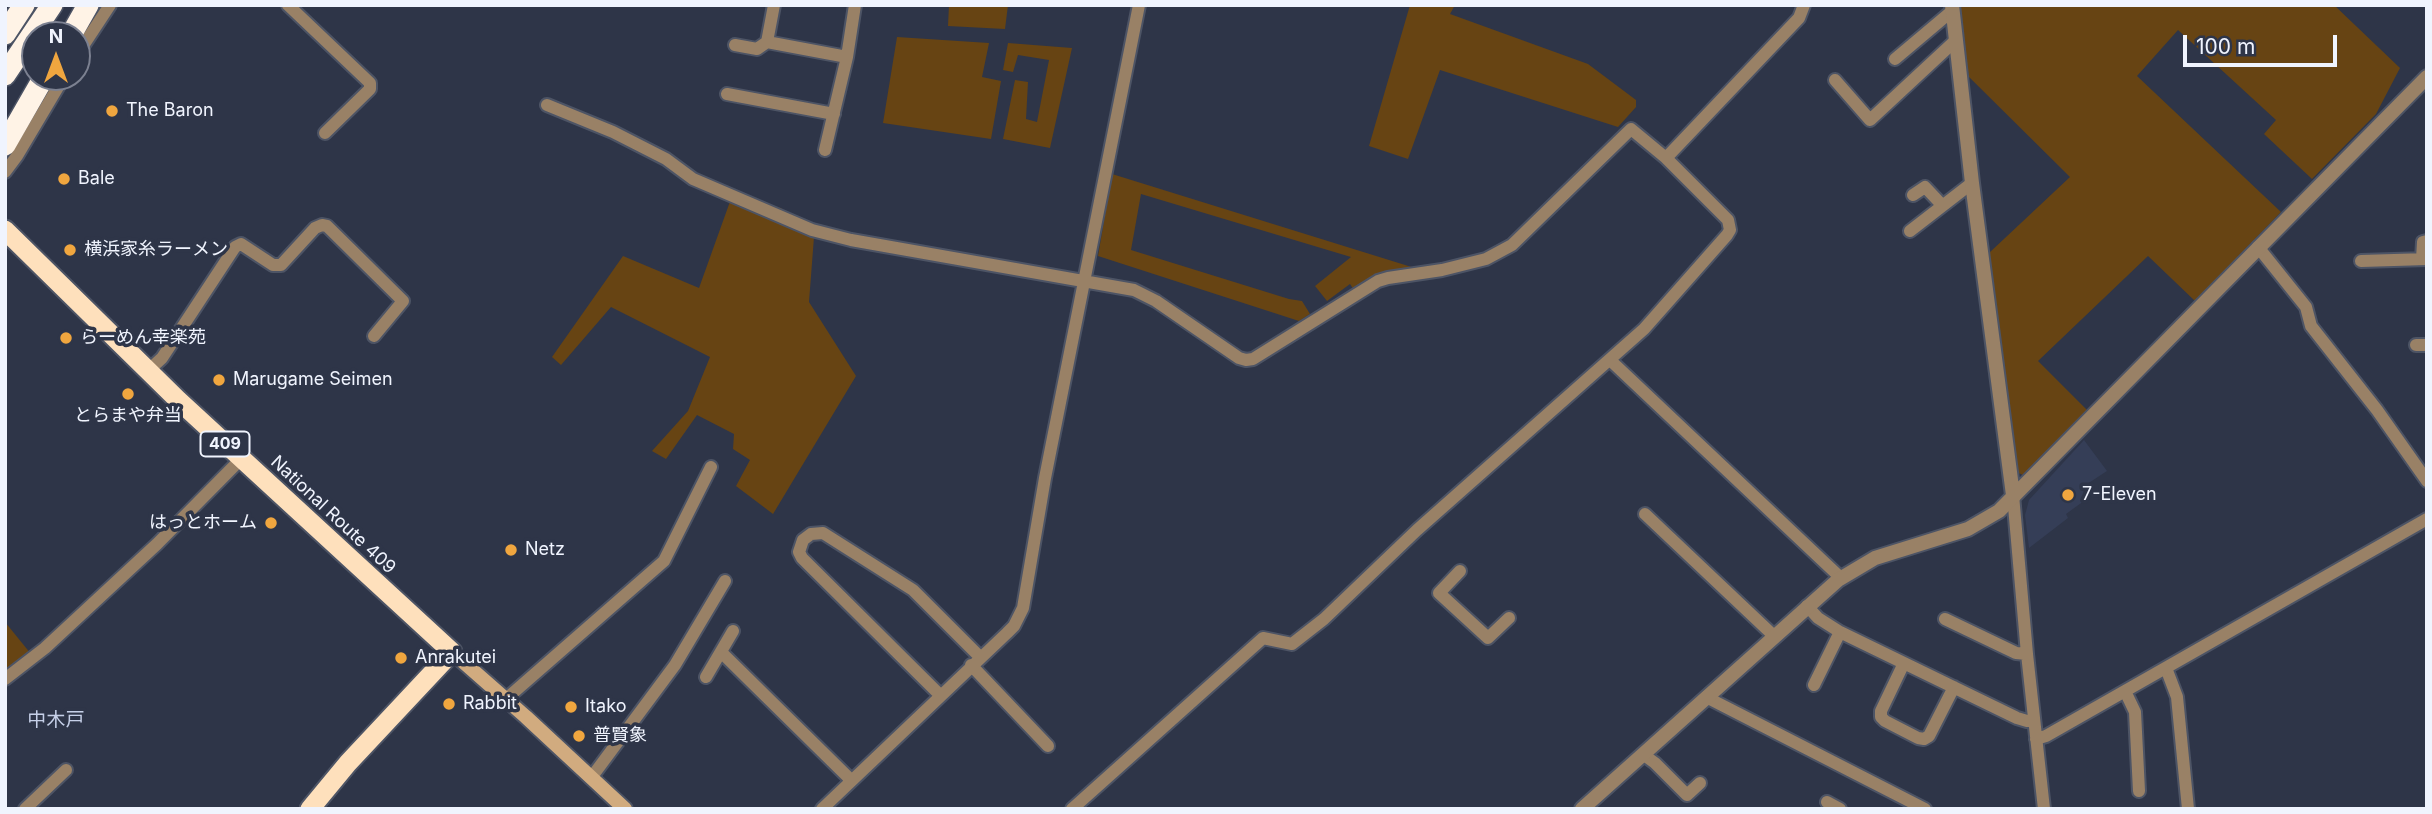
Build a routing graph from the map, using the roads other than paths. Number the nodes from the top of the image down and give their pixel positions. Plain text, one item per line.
1 (24, 5) edge
2 (52, 5) edge
3 (88, 5) edge
4 (110, 5) edge
5 (288, 5) edge
6 (774, 5) edge
7 (855, 5) edge
8 (1139, 5) edge
9 (1804, 5) edge
10 (1952, 8) edge
11 (79, 21) edge
12 (5, 34) edge
13 (91, 34) edge
14 (1955, 41) junction
15 (767, 43) junction
16 (735, 45) dead end
17 (847, 57) junction
18 (1895, 59) dead end
19 (5, 75) edge
20 (2427, 76) edge
21 (1835, 80) dead end
22 (36, 91) edge
23 (56, 91) edge
24 (727, 94) dead end
25 (547, 105) dead end
26 (834, 114) junction
27 (325, 132) dead end
28 (5, 145) edge
29 (825, 150) dead end
30 (1666, 158) junction
31 (5, 172) edge
32 (1972, 183) junction
33 (1913, 195) dead end
34 (1942, 205) junction
35 (5, 230) edge
36 (1910, 231) dead end
37 (2427, 241) edge
38 (2258, 247) junction
39 (2424, 259) edge
40 (2361, 261) dead end
41 (1085, 280) junction
42 (374, 336) dead end
43 (1610, 360) junction
44 (149, 370) junction
45 (241, 459) junction
46 (711, 467) dead end
47 (2427, 481) edge
48 (2013, 495) junction
49 (1645, 514) dead end
50 (2427, 519) edge
51 (1460, 571) dead end
52 (1841, 578) junction
53 (725, 581) dead end
54 (1807, 606) junction
55 (1509, 618) dead end
56 (1945, 619) dead end
57 (733, 631) dead end
58 (1840, 632) junction
59 (1773, 636) junction
60 (452, 652) junction
61 (721, 652) junction
62 (2027, 654) junction
63 (976, 661) junction
64 (1904, 663) junction
65 (2165, 668) junction
66 (706, 677) dead end
67 (5, 679) edge
68 (1814, 685) dead end
69 (1954, 687) junction
70 (2125, 691) junction
71 (940, 695) junction
72 (1706, 697) junction
73 (506, 699) junction
74 (2034, 720) junction
75 (2036, 739) junction
76 (1048, 746) dead end
77 (1644, 755) junction
78 (66, 770) dead end
79 (591, 778) junction
80 (851, 780) junction
81 (1700, 783) dead end
82 (2139, 791) dead end
83 (1827, 802) dead end
84 (25, 809) edge
85 (310, 809) edge
86 (625, 809) edge
87 (822, 809) edge
88 (1072, 809) edge
89 (1582, 809) edge
90 (1840, 809) edge
91 (1924, 809) edge
92 (2044, 809) edge
93 (2188, 809) edge

1 - 12 highway
2 - 19 highway
3 - 11 highway
4 - 13 street
5 - 27 street
6 - 15 street
7 - 17 street
8 - 41 street
9 - 30 street
10 - 14 street
10 - 18 street
14 - 21 street
14 - 32 street
15 - 16 street
15 - 17 street
17 - 26 street
20 - 38 street
22 - 28 highway
23 - 31 street
24 - 26 street
25 - 41 street
26 - 29 street
30 - 41 street
30 - 43 street
32 - 34 street
32 - 48 street
33 - 34 street
34 - 36 street
35 - 44 highway, National Route 409 / 409
37 - 39 street
38 - 47 street
38 - 48 street
39 - 40 street
41 - 63 street
42 - 44 street
43 - 52 street
43 - 88 street
44 - 45 highway, National Route 409 / 409
45 - 60 highway, National Route 409 / 409
45 - 67 street
46 - 73 street
48 - 52 street
48 - 62 street
49 - 59 street
50 - 65 street
51 - 55 street
52 - 54 street
53 - 79 street
54 - 58 street
54 - 59 street
56 - 62 street
57 - 61 street
58 - 64 street
58 - 68 street
59 - 72 street
60 - 73 main road
60 - 85 highway
61 - 66 street
61 - 80 street
62 - 74 street
63 - 71 street
63 - 71 street
63 - 76 street
64 - 69 street
64 - 69 street
65 - 70 street
65 - 93 street
69 - 74 street
70 - 75 street
70 - 82 street
71 - 80 street
72 - 77 street
72 - 91 street
73 - 79 main road
74 - 75 street
75 - 92 street
77 - 81 street
77 - 89 street
78 - 84 street
79 - 86 main road
80 - 87 street
83 - 90 street

